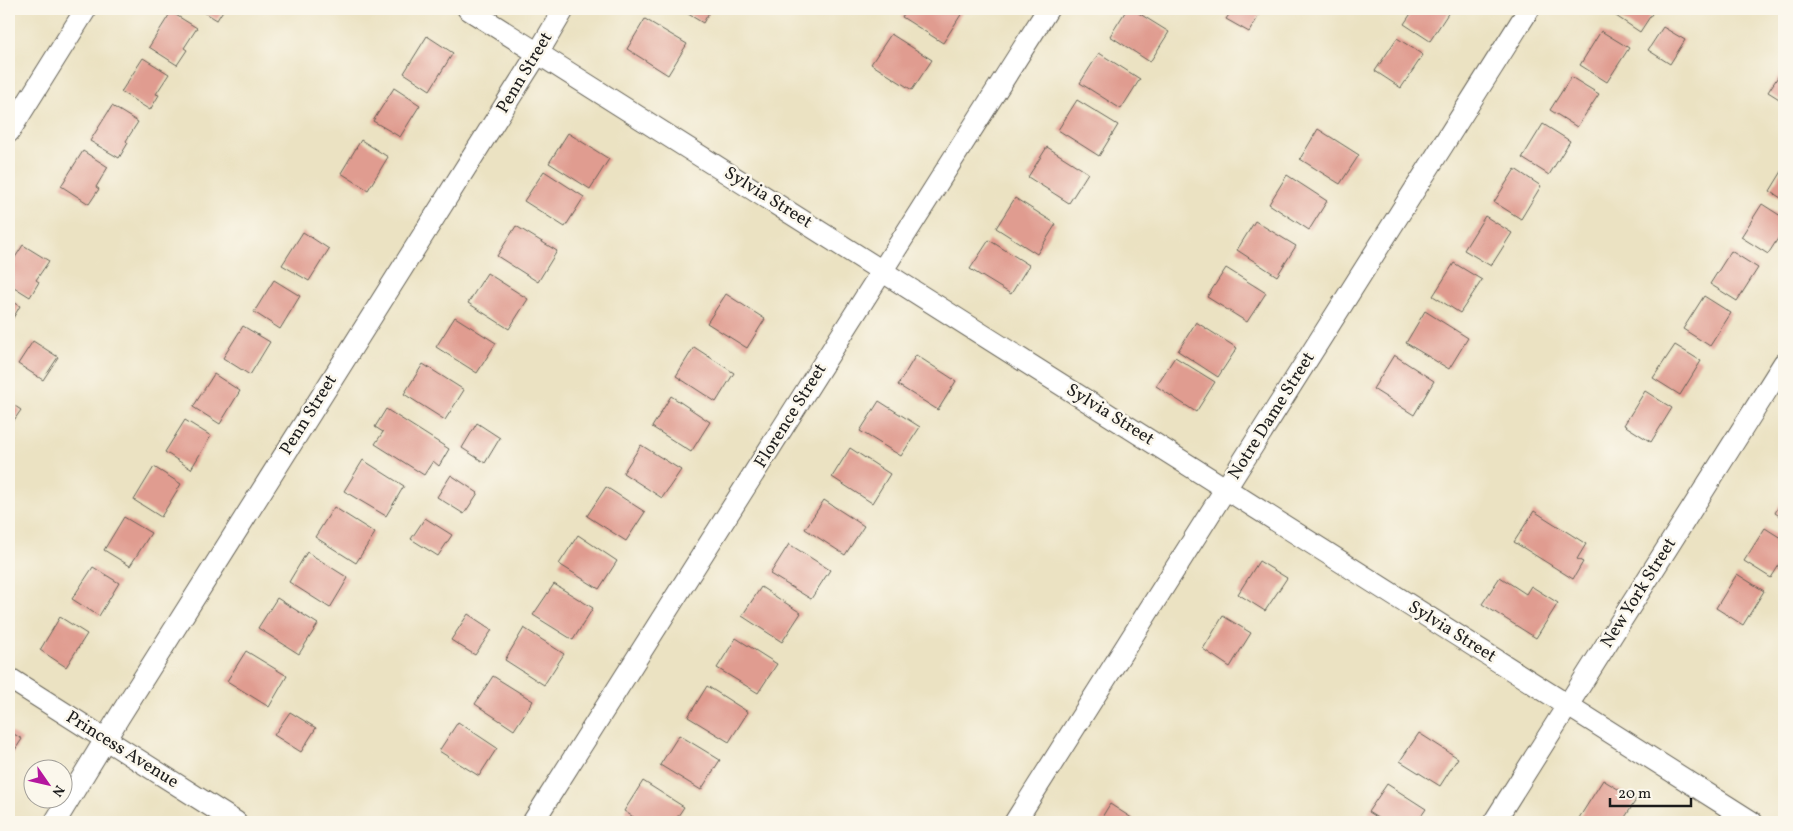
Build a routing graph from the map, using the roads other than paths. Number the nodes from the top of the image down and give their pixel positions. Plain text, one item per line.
1 (86, 9) edge
2 (468, 9) edge
3 (564, 9) edge
4 (1048, 9) edge
5 (1529, 9) edge
6 (538, 53) junction
7 (9, 132) edge
8 (882, 271) junction
9 (1784, 363) edge
10 (1226, 488) junction
11 (9, 678) edge
12 (1568, 705) junction
13 (105, 739) junction
14 (54, 822) edge
15 (236, 822) edge
16 (533, 822) edge
17 (1015, 822) edge
18 (1494, 822) edge
19 (1752, 822) edge

1 - 7 street
2 - 6 street, Sylvia Street
3 - 6 street, Penn Street
4 - 8 street, Florence Street
5 - 10 street, Notre Dame Street
6 - 8 street, Sylvia Street
6 - 13 street, Penn Street
8 - 10 street, Sylvia Street
8 - 16 street, Florence Street
9 - 12 street, New York Street
10 - 12 street, Sylvia Street
10 - 17 street, Notre Dame Street
11 - 13 street, Princess Avenue
12 - 18 street, New York Street
12 - 19 street, Sylvia Street
13 - 14 street, Penn Street
13 - 15 street, Princess Avenue

